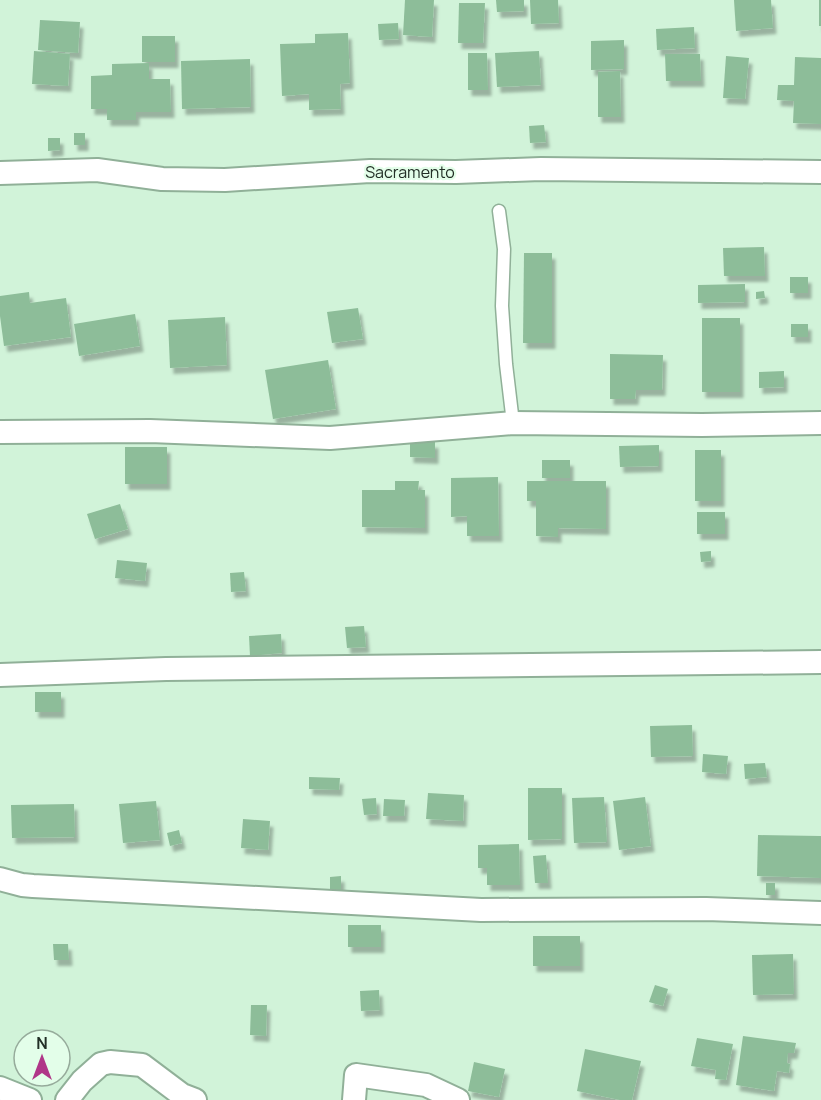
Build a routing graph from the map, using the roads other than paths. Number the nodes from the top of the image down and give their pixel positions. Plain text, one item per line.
1 (821, 172) edge
2 (0, 173) edge
3 (499, 211) dead end
4 (513, 423) junction
5 (821, 423) edge
6 (0, 432) edge
7 (821, 662) edge
8 (0, 675) edge
9 (0, 879) edge
10 (821, 913) edge
11 (0, 1088) edge
12 (30, 1100) edge
13 (67, 1100) edge
14 (195, 1100) edge
15 (354, 1100) edge
16 (458, 1100) edge

1 - 2 street, Sacramento
3 - 4 lane
4 - 5 street
4 - 6 street
7 - 8 street
9 - 10 street
11 - 12 street
13 - 14 street
15 - 16 street

